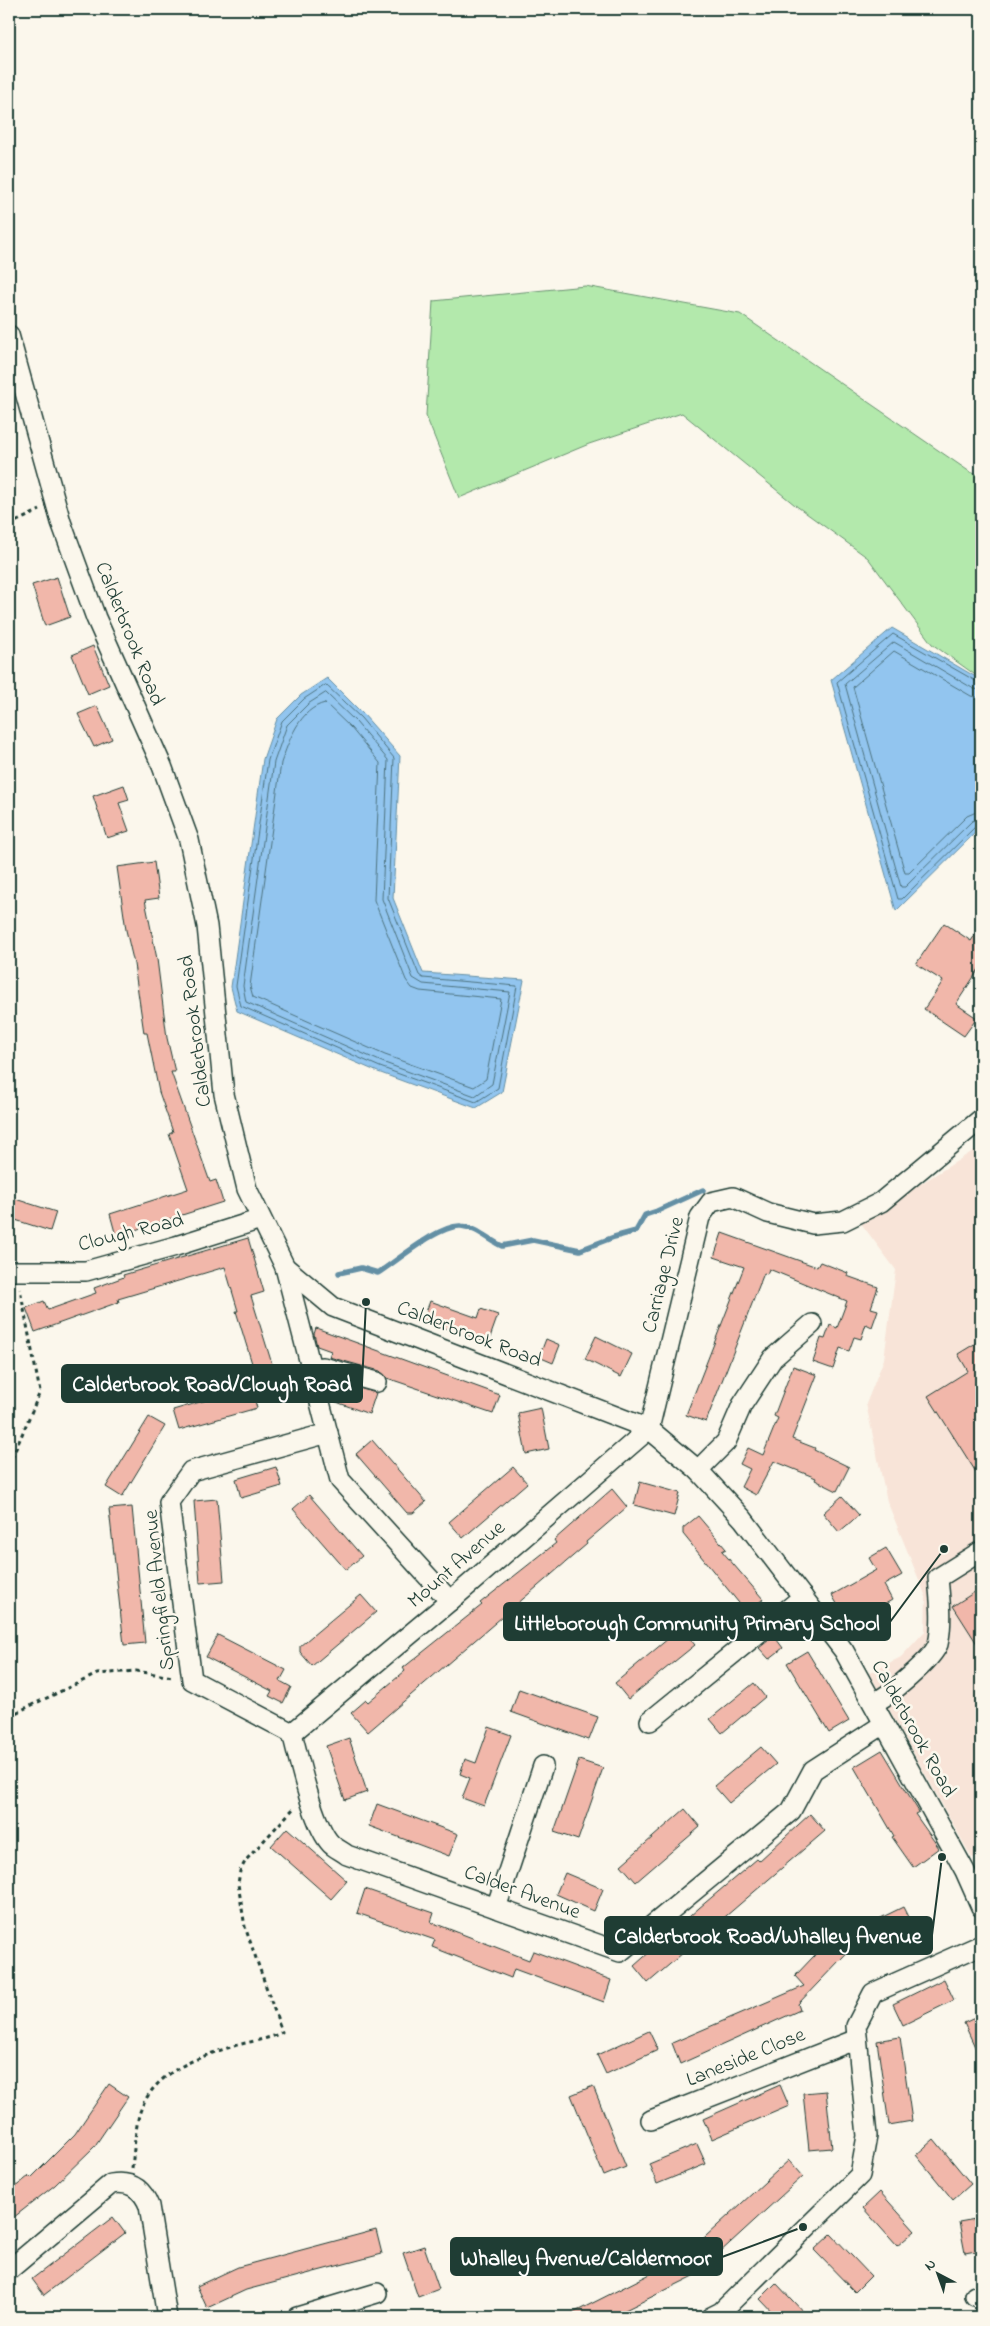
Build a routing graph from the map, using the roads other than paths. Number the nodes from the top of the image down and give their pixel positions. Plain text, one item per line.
1 (9, 335) edge
2 (981, 1119) edge
3 (261, 1218) junction
4 (285, 1268) junction
5 (13, 1271) edge
6 (812, 1324) dead end
7 (311, 1368) junction
8 (377, 1382) dead end
9 (650, 1429) junction
10 (328, 1433) junction
11 (698, 1470) junction
12 (981, 1551) edge
13 (803, 1597) junction
14 (450, 1600) junction
15 (873, 1703) junction
16 (650, 1721) dead end
17 (884, 1724) junction
18 (292, 1733) junction
19 (542, 1766) dead end
20 (973, 1869) edge
21 (981, 1907) edge
22 (496, 1908) junction
23 (981, 1945) edge
24 (857, 2039) junction
25 (651, 2120) dead end
26 (9, 2270) edge
27 (377, 2293) dead end
28 (166, 2317) edge
29 (297, 2317) edge
30 (711, 2317) edge

1 - 3 street, Calderbrook Road
2 - 9 street, Carriage Drive
3 - 4 street, Calderbrook Road
3 - 5 street, Clough Road
4 - 7 street
4 - 9 street, Calderbrook Road
6 - 11 street
7 - 8 street
7 - 10 street
9 - 11 street, Calderbrook Road
9 - 14 street, Mount Avenue
10 - 14 street
10 - 18 street, Springfield Avenue
11 - 13 street, Calderbrook Road
12 - 15 street
13 - 15 street, Calderbrook Road
13 - 16 street
14 - 18 street, Mount Avenue
15 - 17 street, Calderbrook Road
17 - 20 street, Calderbrook Road
17 - 22 street, Calder Avenue
18 - 22 street, Calder Avenue
19 - 22 street
20 - 21 street, Calderbrook Road
23 - 24 street
24 - 25 street, Laneside Close
24 - 30 street
26 - 28 street
27 - 29 street

